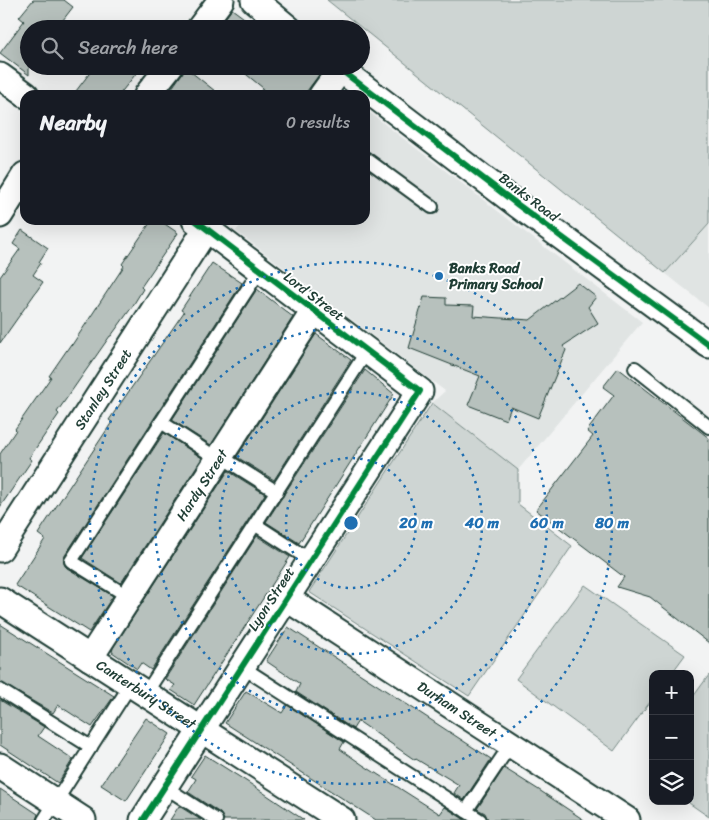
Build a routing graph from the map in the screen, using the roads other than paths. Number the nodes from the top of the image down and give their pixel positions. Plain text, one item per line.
1 (221, 0) edge
2 (254, 0) edge
3 (206, 20) edge
4 (278, 20) edge
5 (163, 75) edge
6 (334, 75) edge
7 (347, 75) edge
8 (0, 76) edge
9 (151, 90) edge
10 (325, 90) edge
11 (367, 90) edge
12 (20, 91) edge
13 (370, 92) edge
14 (370, 162) edge
15 (20, 183) edge
16 (432, 207) dead end
17 (0, 215) edge
18 (210, 226) edge
19 (260, 270) junction
20 (314, 311) junction
21 (709, 345) edge
22 (367, 351) junction
23 (635, 368) dead end
24 (420, 391) joint
25 (161, 422) junction
26 (709, 426) edge
27 (219, 457) junction
28 (276, 492) junction
29 (256, 525) junction
30 (0, 549) edge
31 (310, 560) junction
32 (130, 597) junction
33 (286, 598) junction
34 (0, 600) edge
35 (90, 658) junction
36 (242, 667) junction
37 (138, 689) junction
38 (0, 690) edge
39 (202, 730) junction
40 (511, 744) junction
41 (90, 747) junction
42 (0, 766) edge
43 (165, 786) junction
44 (50, 811) edge
45 (463, 814) edge
46 (83, 820) edge
47 (143, 820) edge
48 (216, 820) edge
49 (342, 820) edge
50 (480, 820) edge
51 (627, 820) edge

1 - 3 street
2 - 4 street
5 - 9 street
6 - 10 street
7 - 11 street, Banks Road
8 - 12 street
13 - 21 street, Banks Road
14 - 16 lane
15 - 17 street
18 - 19 street, Lord Street
18 - 30 street, Stanley Street
19 - 20 street, Lord Street
19 - 25 lane
20 - 22 street, Lord Street
20 - 27 street, Hardy Street
22 - 24 street, Lord Street
22 - 28 lane
23 - 26 lane
24 - 31 street, Lyon Street
25 - 27 lane
25 - 32 lane
27 - 28 lane
27 - 32 street, Hardy Street
28 - 29 lane
29 - 31 lane
29 - 37 lane
31 - 33 street, Lyon Street
32 - 35 street, Hardy Street
33 - 36 street, Lyon Street
33 - 40 street, Durham Street
34 - 35 street, Canterbury Street
35 - 37 street, Canterbury Street
36 - 39 street, Lyon Street
36 - 45 lane
37 - 39 street, Canterbury Street
37 - 41 lane
38 - 41 lane
39 - 43 street, Lyon Street
39 - 49 street, Canterbury Street
40 - 45 lane
40 - 51 street, Durham Street
41 - 44 lane
42 - 44 street
43 - 47 street, Lyon Street
43 - 48 lane
44 - 46 street
45 - 50 lane

